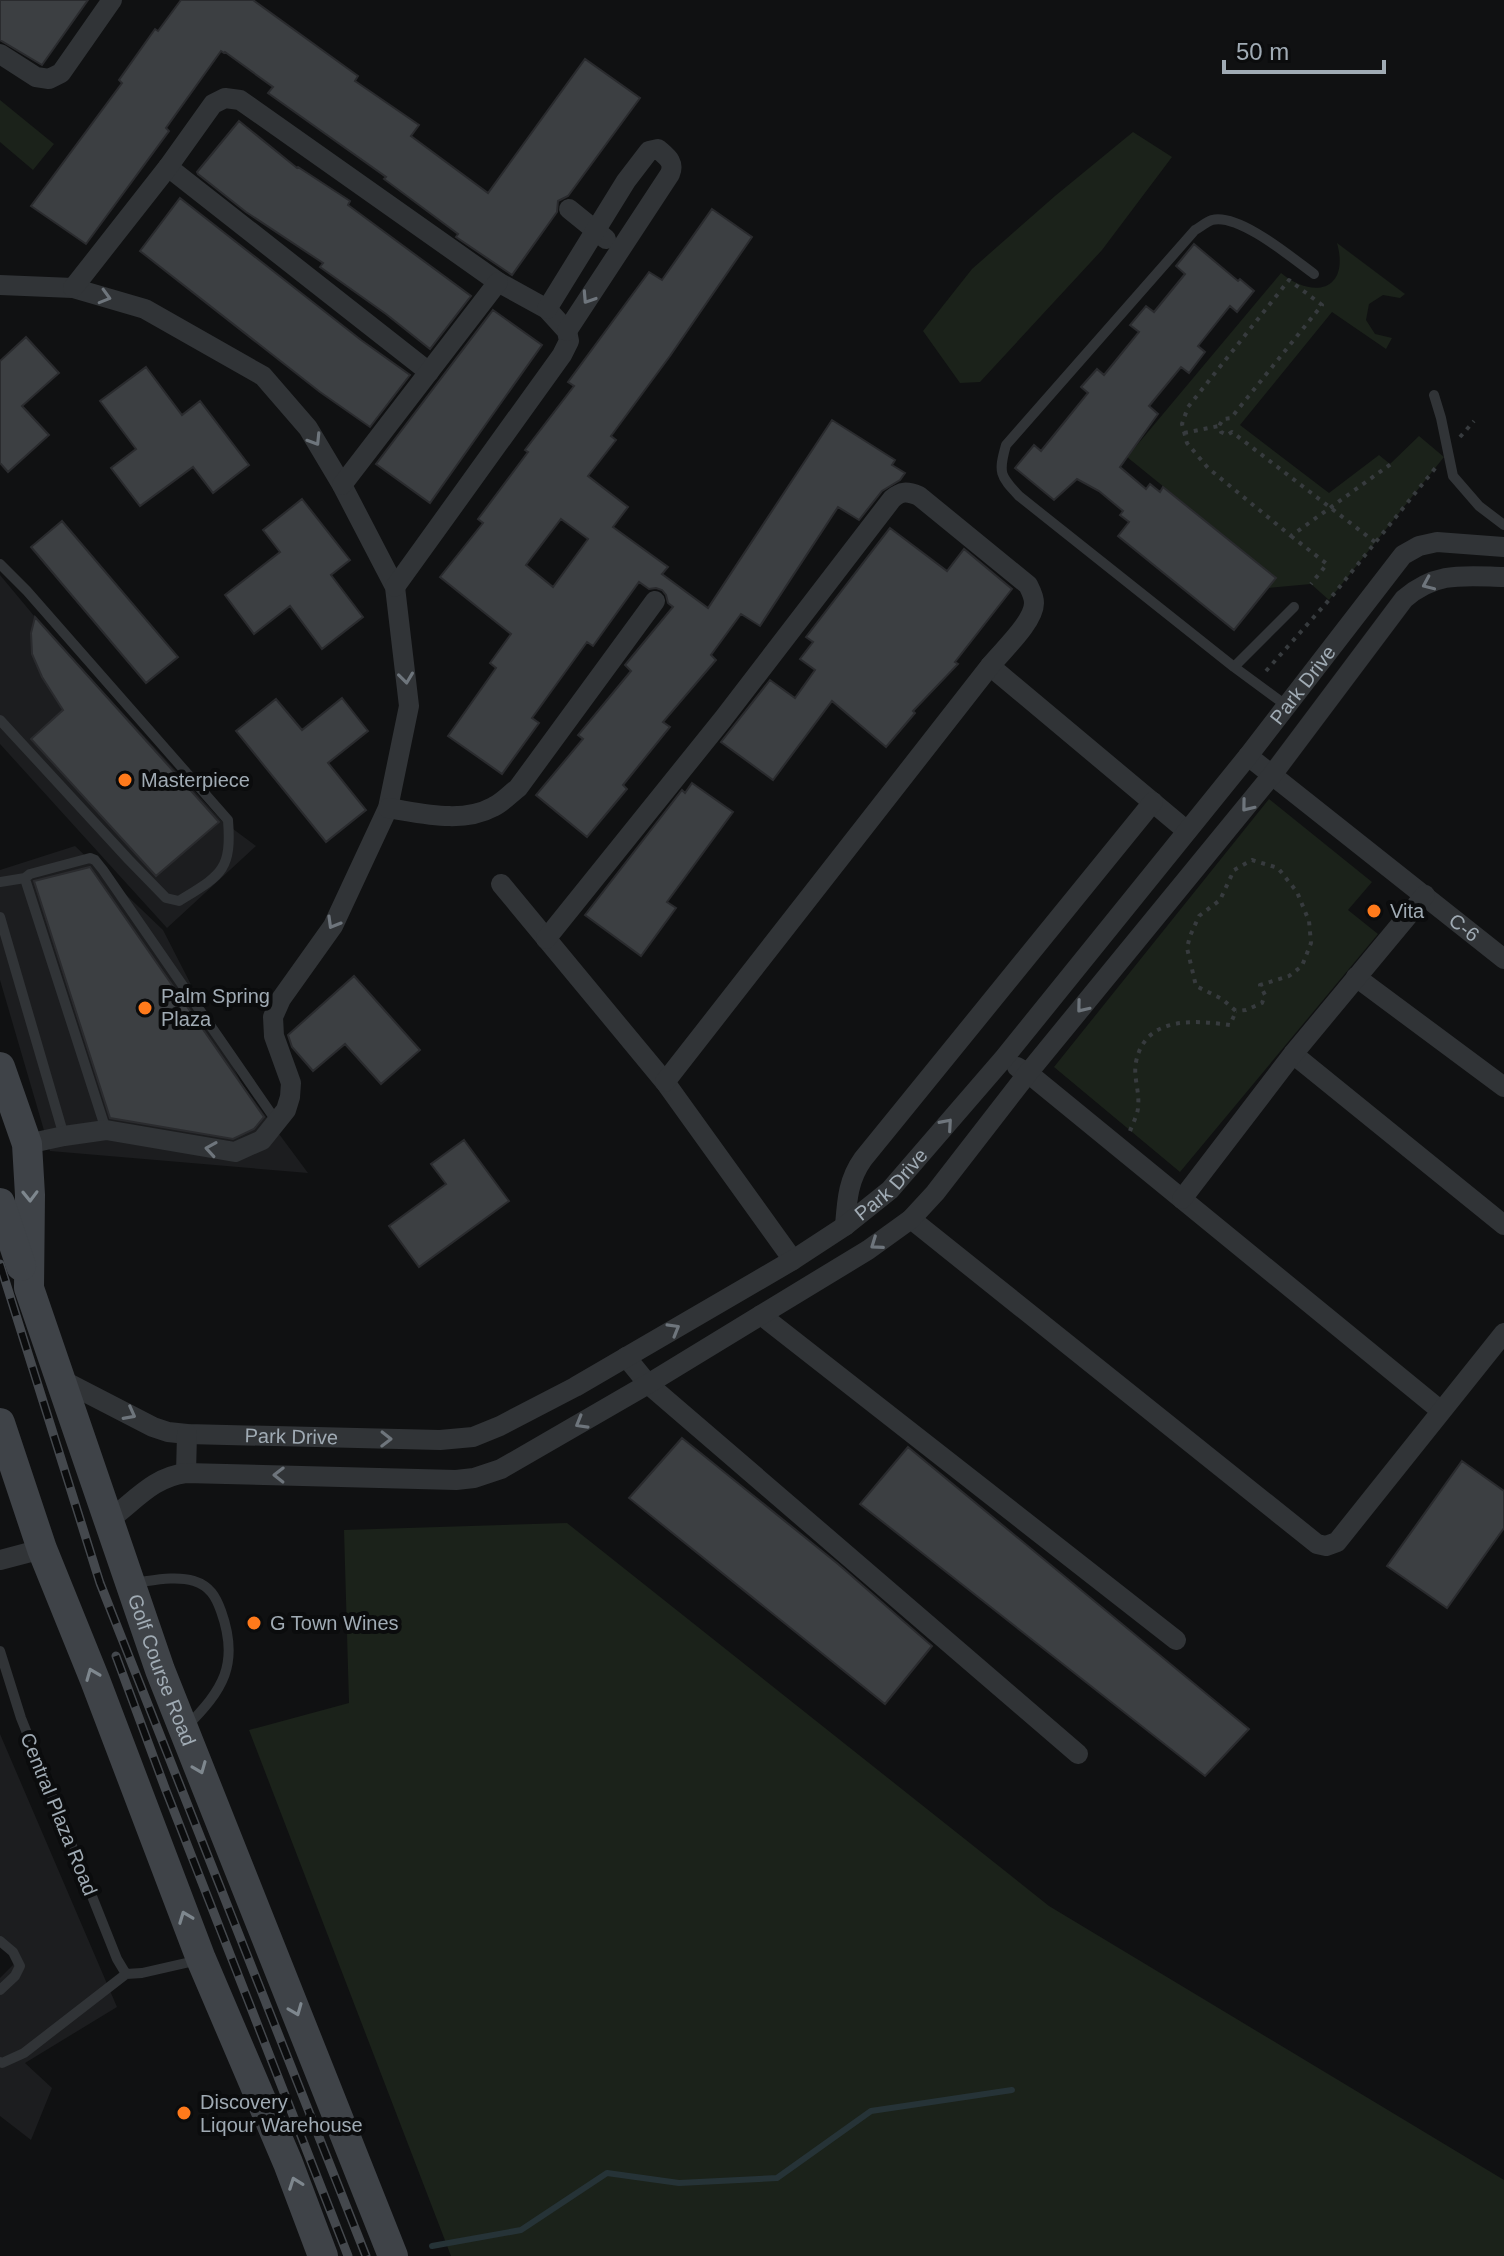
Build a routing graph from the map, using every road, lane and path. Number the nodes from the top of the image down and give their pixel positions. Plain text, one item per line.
1 (112, 0) edge
2 (0, 54) edge
3 (168, 167) junction
4 (626, 181) junction
5 (655, 197) junction
6 (569, 209) dead end
7 (597, 231) junction
8 (619, 250) junction
9 (1314, 274) dead end
10 (498, 282) junction
11 (0, 285) edge
12 (73, 288) junction
13 (547, 309) junction
14 (567, 331) junction
15 (429, 372) junction
16 (1434, 395) dead end
17 (1474, 421) dead end
18 (1219, 426) junction
19 (1184, 433) junction
20 (1448, 450) junction
21 (1395, 461) dead end
22 (342, 485) junction
23 (1330, 507) junction
24 (1504, 525) edge
25 (1291, 536) junction
26 (1375, 542) junction
27 (1504, 547) edge
28 (0, 564) edge
29 (1504, 577) edge
30 (1311, 584) dead end
31 (395, 587) junction
32 (655, 601) dead end
33 (1294, 607) dead end
34 (990, 666) junction
35 (1234, 667) junction
36 (1256, 682) junction
37 (1287, 706) junction
38 (0, 720) edge
39 (1248, 756) junction
40 (1272, 775) junction
41 (1153, 802) junction
42 (388, 808) junction
43 (1187, 831) junction
44 (25, 878) junction
45 (0, 882) edge
46 (501, 884) dead end
47 (1425, 895) junction
48 (0, 917) edge
49 (546, 939) junction
50 (1504, 959) edge
51 (1356, 977) junction
52 (1236, 1011) junction
53 (1293, 1054) junction
54 (1004, 1058) junction
55 (0, 1067) edge
56 (1028, 1073) junction
57 (665, 1082) junction
58 (1504, 1087) edge
59 (277, 1122) junction
60 (106, 1130) junction
61 (1130, 1131) dead end
62 (64, 1136) junction
63 (27, 1144) junction
64 (1182, 1199) junction
65 (0, 1203) edge
66 (911, 1219) junction
67 (1504, 1225) edge
68 (845, 1226) junction
69 (793, 1260) junction
70 (29, 1288) junction
71 (761, 1315) junction
72 (1504, 1333) edge
73 (626, 1357) junction
74 (60, 1379) junction
75 (648, 1384) junction
76 (1440, 1410) junction
77 (0, 1423) edge
78 (187, 1434) junction
79 (186, 1473) junction
80 (109, 1520) junction
81 (42, 1549) junction
82 (0, 1560) edge
83 (130, 1583) junction
84 (1176, 1640) dead end
85 (0, 1651) edge
86 (184, 1729) junction
87 (1078, 1754) dead end
88 (0, 1941) edge
89 (201, 1959) junction
90 (126, 1974) junction
91 (0, 1990) edge
92 (0, 2062) edge
93 (323, 2256) edge
94 (393, 2256) edge

1 - 2 street
3 - 10 street
3 - 12 street
3 - 15 street
4 - 5 street
4 - 5 street
4 - 7 street
5 - 8 street
6 - 7 street
7 - 8 street
7 - 13 street
8 -> 14 street
9 - 35 lane
10 - 13 street
10 - 15 street
11 - 12 street
12 -> 22 street
13 - 14 street
14 - 31 street
15 - 22 street
16 - 20 lane
17 - 20 path
18 - 19 path
18 - 19 path
18 - 23 path
19 - 25 path
20 - 24 lane
20 - 26 path
21 - 23 path
22 - 31 street
23 - 25 path
23 - 26 path
25 - 30 path
26 - 36 path
27 - 37 street, Park Drive
28 - 38 lane
29 -> 40 street, Park Drive
31 -> 42 street
32 - 42 street
33 - 35 lane
34 - 41 street
34 - 49 street
34 - 57 street
35 - 36 lane
36 - 37 lane
37 - 39 street, Park Drive
39 - 40 street, C-6
39 - 43 street, Park Drive
40 - 47 street, C-6
40 -> 56 street, Park Drive
41 - 43 street
41 - 68 street
42 -> 59 street
43 - 54 street, Park Drive
44 - 45 lane
44 - 59 lane
44 - 60 lane
46 - 49 street
47 - 50 street, C-6
47 - 51 street
48 - 62 lane
49 - 57 street
51 - 53 street
51 - 58 street
52 - 52 path
52 - 61 path
53 - 64 street
53 - 67 street
54 - 56 street
68 -> 54 street, Park Drive
55 - 63 main road, Golf Course Road
56 - 64 street
56 - 66 street, Park Drive
57 - 69 street
59 -> 60 street
60 - 62 street
62 - 63 street
63 -> 70 main road, Golf Course Road
64 - 76 street
65 - 70 main road
66 -> 71 street, Park Drive
66 - 76 street
68 - 69 street, Park Drive
73 -> 69 street, Park Drive
70 - 74 main road, Golf Course Road
71 - 75 street, Park Drive
71 - 84 street
72 - 76 street
73 - 75 street
78 -> 73 street, Park Drive
74 -> 78 street, Park Drive
74 - 80 main road, Golf Course Road
75 -> 79 street, Park Drive
75 - 87 street
77 - 81 main road
78 - 79 street
79 - 80 street, Park Drive
80 - 83 main road, Golf Course Road
81 - 82 street
89 -> 81 main road
83 - 86 main road, Golf Course Road
83 - 86 lane
85 - 90 lane, Central Plaza Road
86 -> 94 main road, Golf Course Road
88 - 91 lane
89 - 90 lane
93 -> 89 main road
90 - 92 lane

